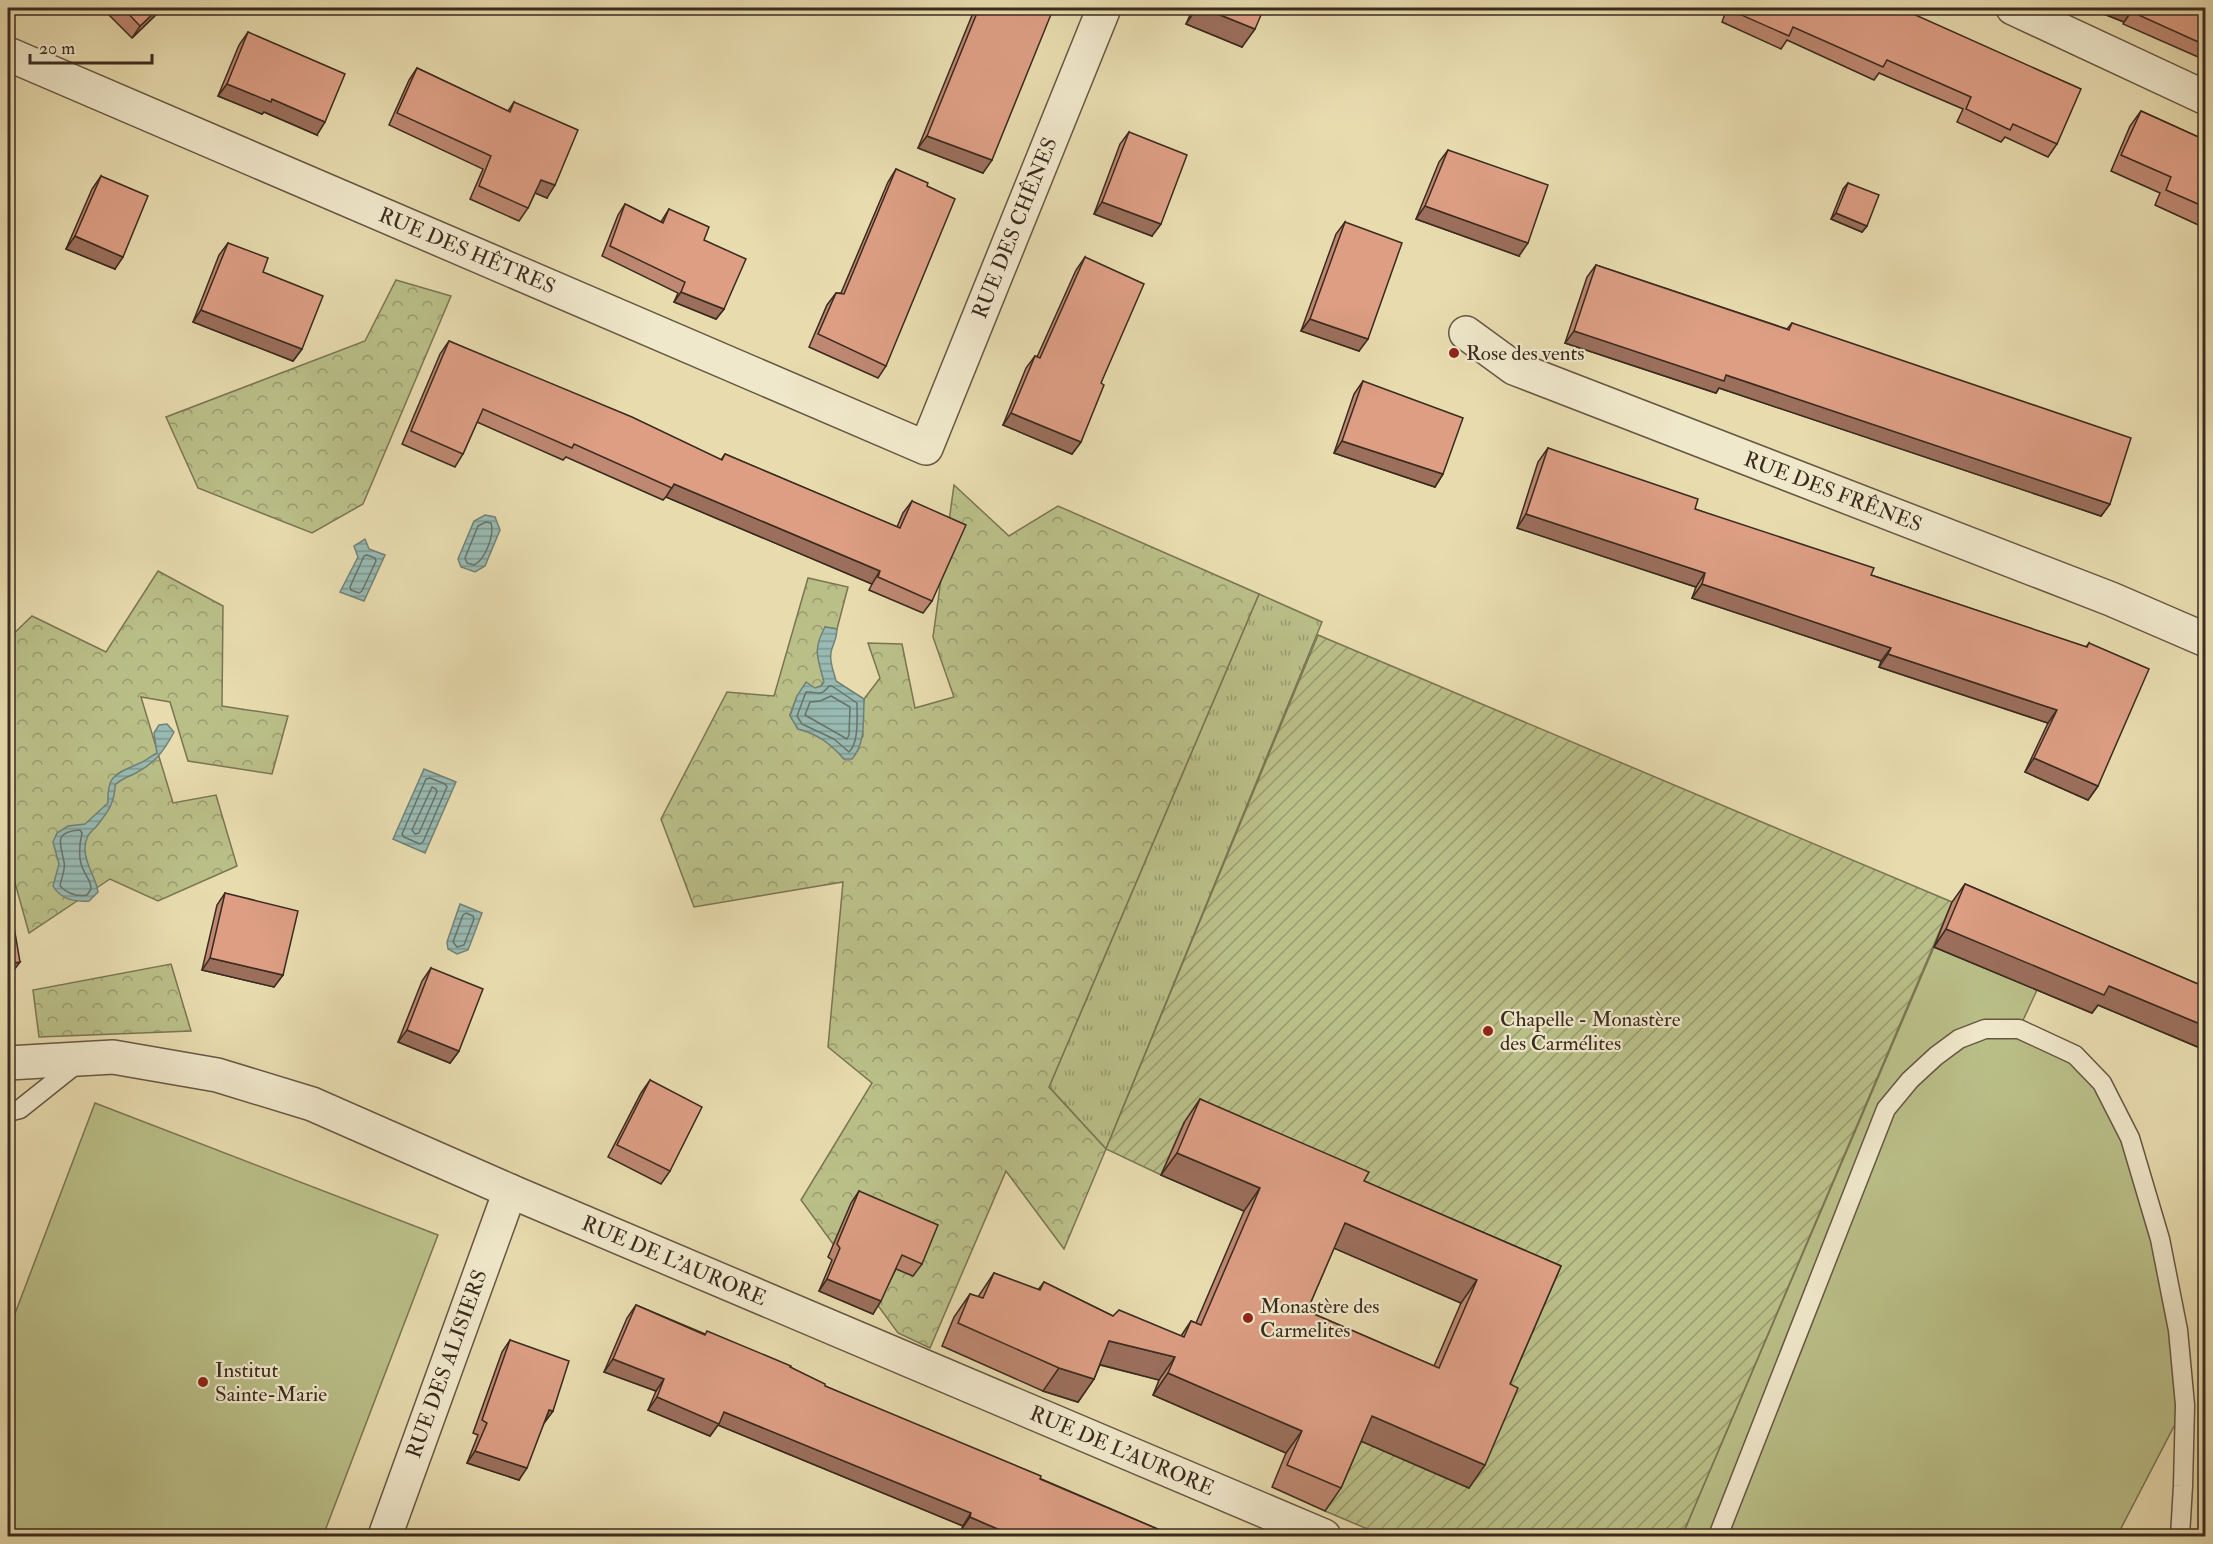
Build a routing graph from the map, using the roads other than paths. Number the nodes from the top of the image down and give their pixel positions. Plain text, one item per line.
1 (1104, 8) edge
2 (2013, 8) edge
3 (8, 54) edge
4 (2205, 98) edge
5 (1466, 333) dead end
6 (926, 448) joint
7 (2205, 640) edge
8 (83, 1058) junction
9 (8, 1063) edge
10 (8, 1112) edge
11 (510, 1191) junction
12 (385, 1536) edge
13 (1324, 1536) edge
14 (1718, 1536) edge
15 (2180, 1536) edge

1 - 6 street, RUE DES CHÊNES
2 - 4 street
3 - 6 street, RUE DES HÊTRES
5 - 7 street, RUE DES FRÊNES
8 - 9 street, RUE DE L'AURORE
8 - 10 lane
8 - 11 street, RUE DE L'AURORE
11 - 12 street, RUE DES ALISIERS
11 - 13 street, RUE DE L'AURORE
14 - 15 lane

